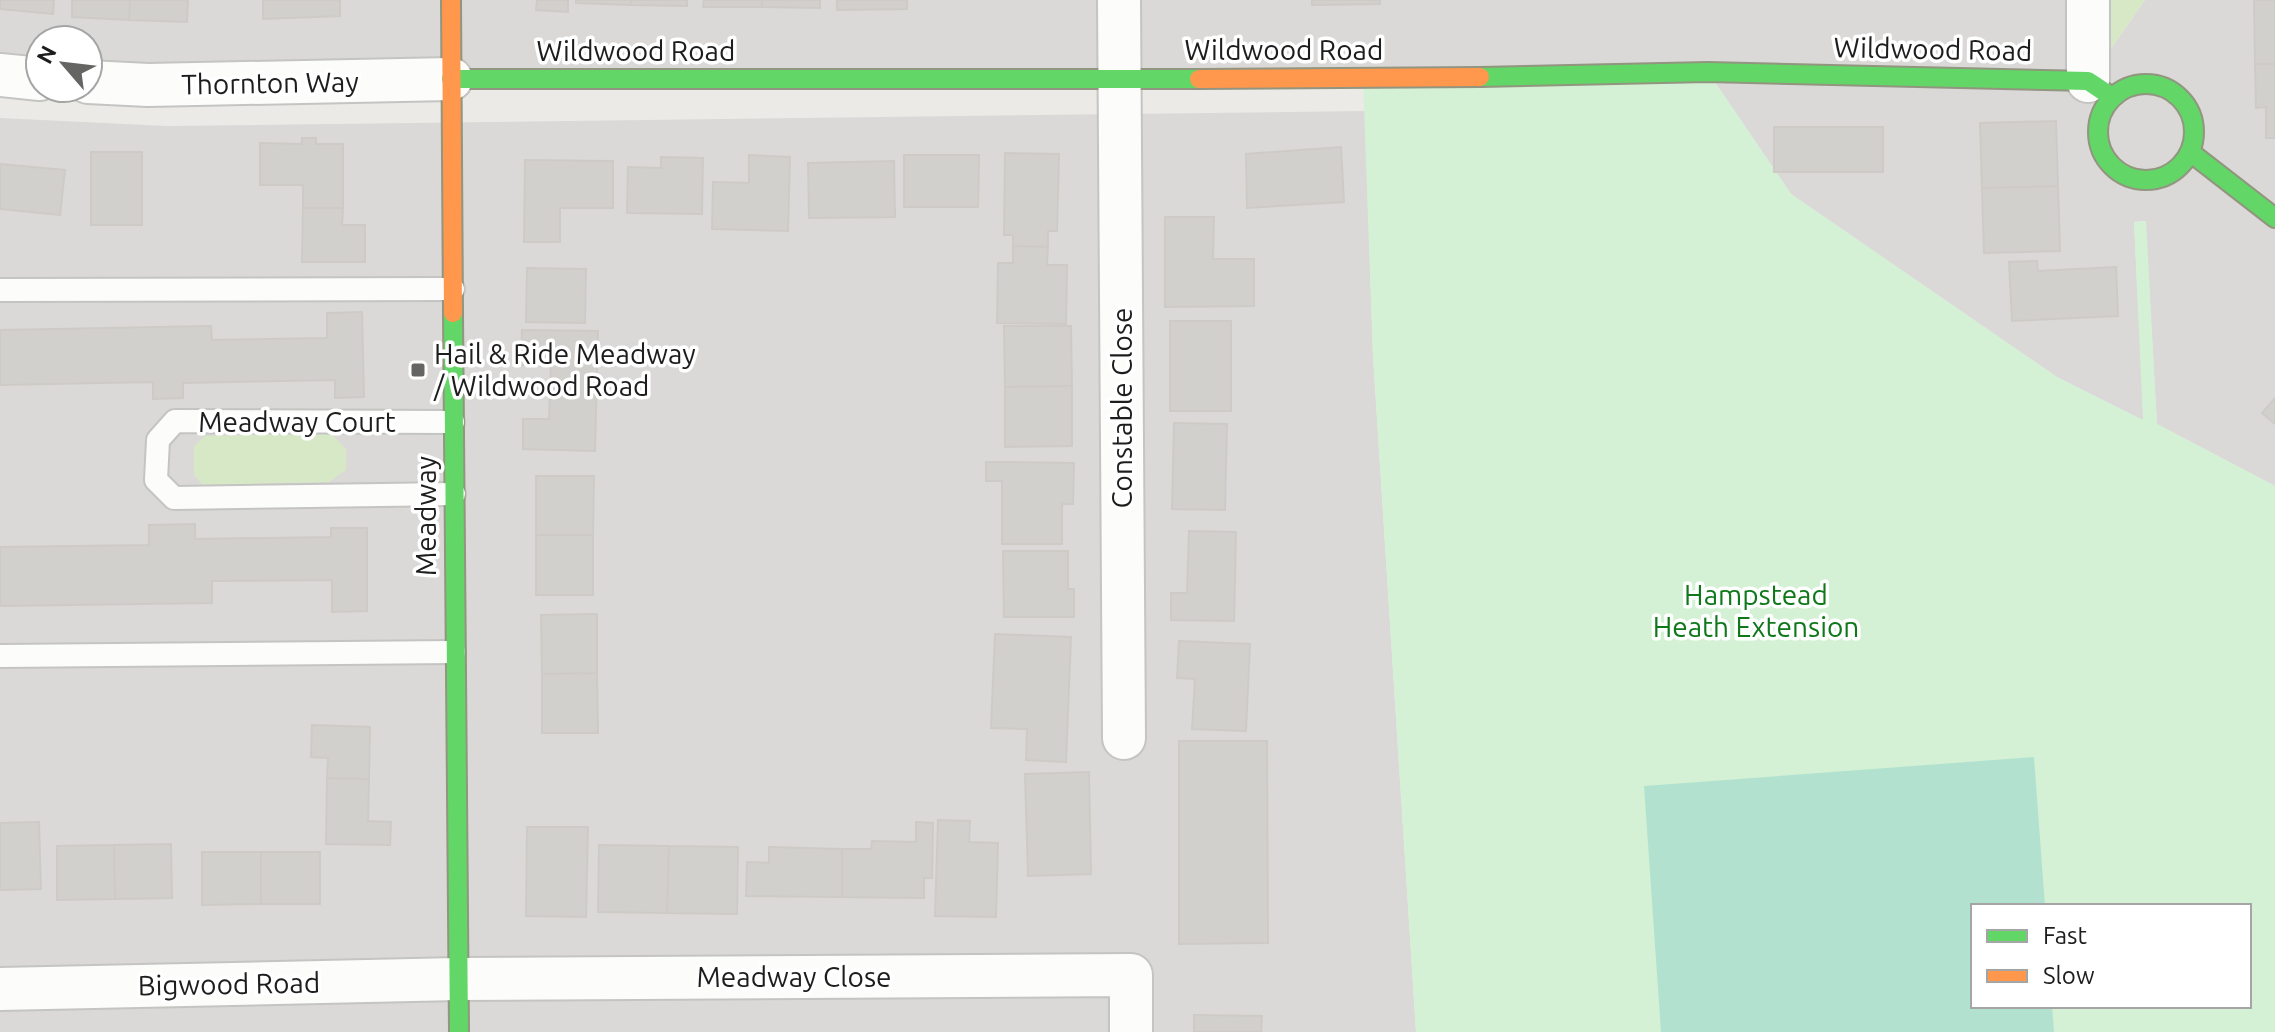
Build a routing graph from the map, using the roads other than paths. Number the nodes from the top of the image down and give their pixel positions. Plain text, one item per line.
1 (451, 0) edge
2 (1119, 0) edge
3 (2088, 0) edge
4 (0, 75) edge
5 (24, 77) edge
6 (451, 79) junction
7 (1120, 79) junction
8 (104, 83) edge
9 (2100, 89) junction
10 (2190, 152) junction
11 (2275, 218) edge
12 (453, 289) junction
13 (0, 290) edge
14 (453, 422) junction
15 (454, 494) junction
16 (454, 652) junction
17 (0, 656) edge
18 (1124, 738) dead end
19 (458, 979) junction
20 (0, 989) edge
21 (459, 1032) edge
22 (1131, 1032) edge

1 - 6 street, Meadway
2 - 7 street, Constable Close
3 - 9 street
4 - 5 street
6 - 7 street, Wildwood Road
6 - 8 street, Thornton Way
6 - 12 street, Meadway
7 - 9 street, Wildwood Road
7 - 18 street, Constable Close
9 - 10 street
9 - 10 street
10 - 11 street
12 - 13 lane
12 - 14 street, Meadway
14 - 15 street, Meadway
14 - 15 lane, Meadway Court
15 - 16 street, Meadway
16 - 17 lane
16 - 19 street, Meadway
19 - 20 street, Bigwood Road
19 - 21 street, Meadway
19 - 22 street, Meadway Close

